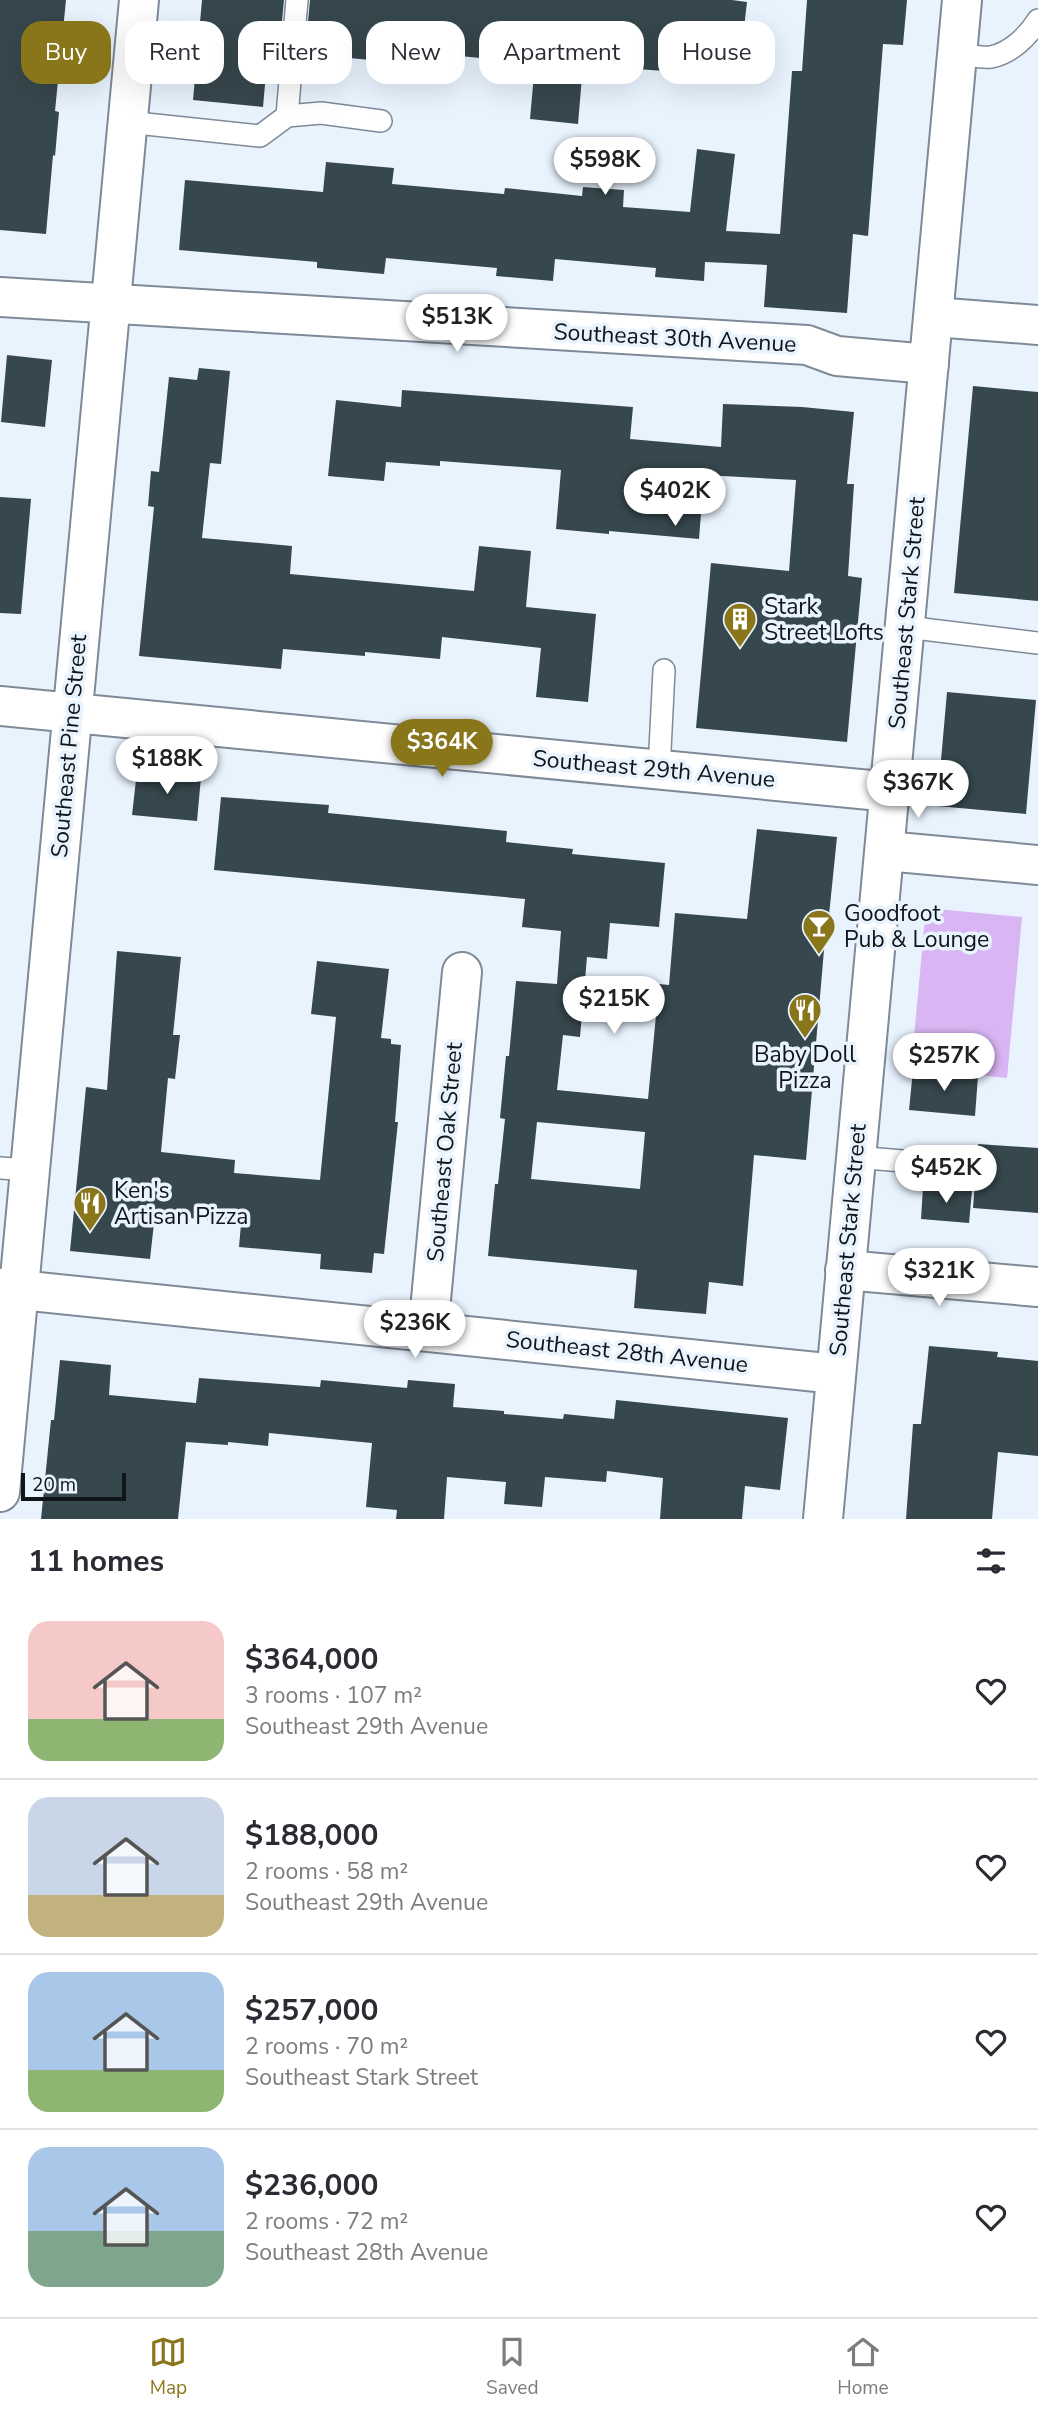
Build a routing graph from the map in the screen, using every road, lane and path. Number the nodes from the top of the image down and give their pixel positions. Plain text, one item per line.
1 (139, 0) edge
2 (297, 0) edge
3 (962, 0) edge
4 (1038, 20) edge
5 (958, 54) junction
6 (287, 116) junction
7 (381, 121) dead end
8 (127, 122) junction
9 (0, 297) edge
10 (110, 304) junction
11 (934, 317) junction
12 (1038, 326) edge
13 (929, 364) junction
14 (906, 627) junction
15 (1038, 643) edge
16 (664, 670) dead end
17 (0, 706) edge
18 (73, 714) junction
19 (659, 770) junction
20 (891, 792) junction
21 (886, 851) junction
22 (1038, 865) edge
23 (462, 972) dead end
24 (855, 1157) junction
25 (950, 1165) dead end
26 (15, 1169) edge
27 (845, 1270) junction
28 (1038, 1287) edge
29 (9, 1289) edge
30 (428, 1331) junction
31 (836, 1374) junction
32 (0, 1493) edge
33 (823, 1519) edge

1 - 8 street, Southeast Pine Street
2 - 6 lane
3 - 5 street, Southeast Stark Street
4 - 5 lane
5 - 11 street, Southeast Stark Street
6 - 7 lane
6 - 8 lane
8 - 10 street, Southeast Pine Street
9 - 10 street, Southeast 30th Avenue
10 - 13 street, Southeast 30th Avenue
10 - 18 street, Southeast Pine Street
11 - 12 street
11 - 13 street, Southeast Stark Street
13 - 14 street, Southeast Stark Street
14 - 15 lane
14 - 20 street, Southeast Stark Street
16 - 19 lane
17 - 18 street, Southeast 29th Avenue
18 - 19 street, Southeast 29th Avenue
18 - 26 street, Southeast Pine Street
19 - 20 street, Southeast 29th Avenue
20 - 21 street, Southeast Stark Street
21 - 22 street
21 - 24 street, Southeast Stark Street
23 - 30 street, Southeast Oak Street
24 - 25 lane
24 - 27 street, Southeast Stark Street
26 - 29 street, Southeast Pine Street
27 - 28 street
27 - 31 street, Southeast Stark Street
29 - 30 street, Southeast 28th Avenue
29 - 32 street, Southeast Pine Street
30 - 31 street, Southeast 28th Avenue
31 - 33 street, Southeast Stark Street

